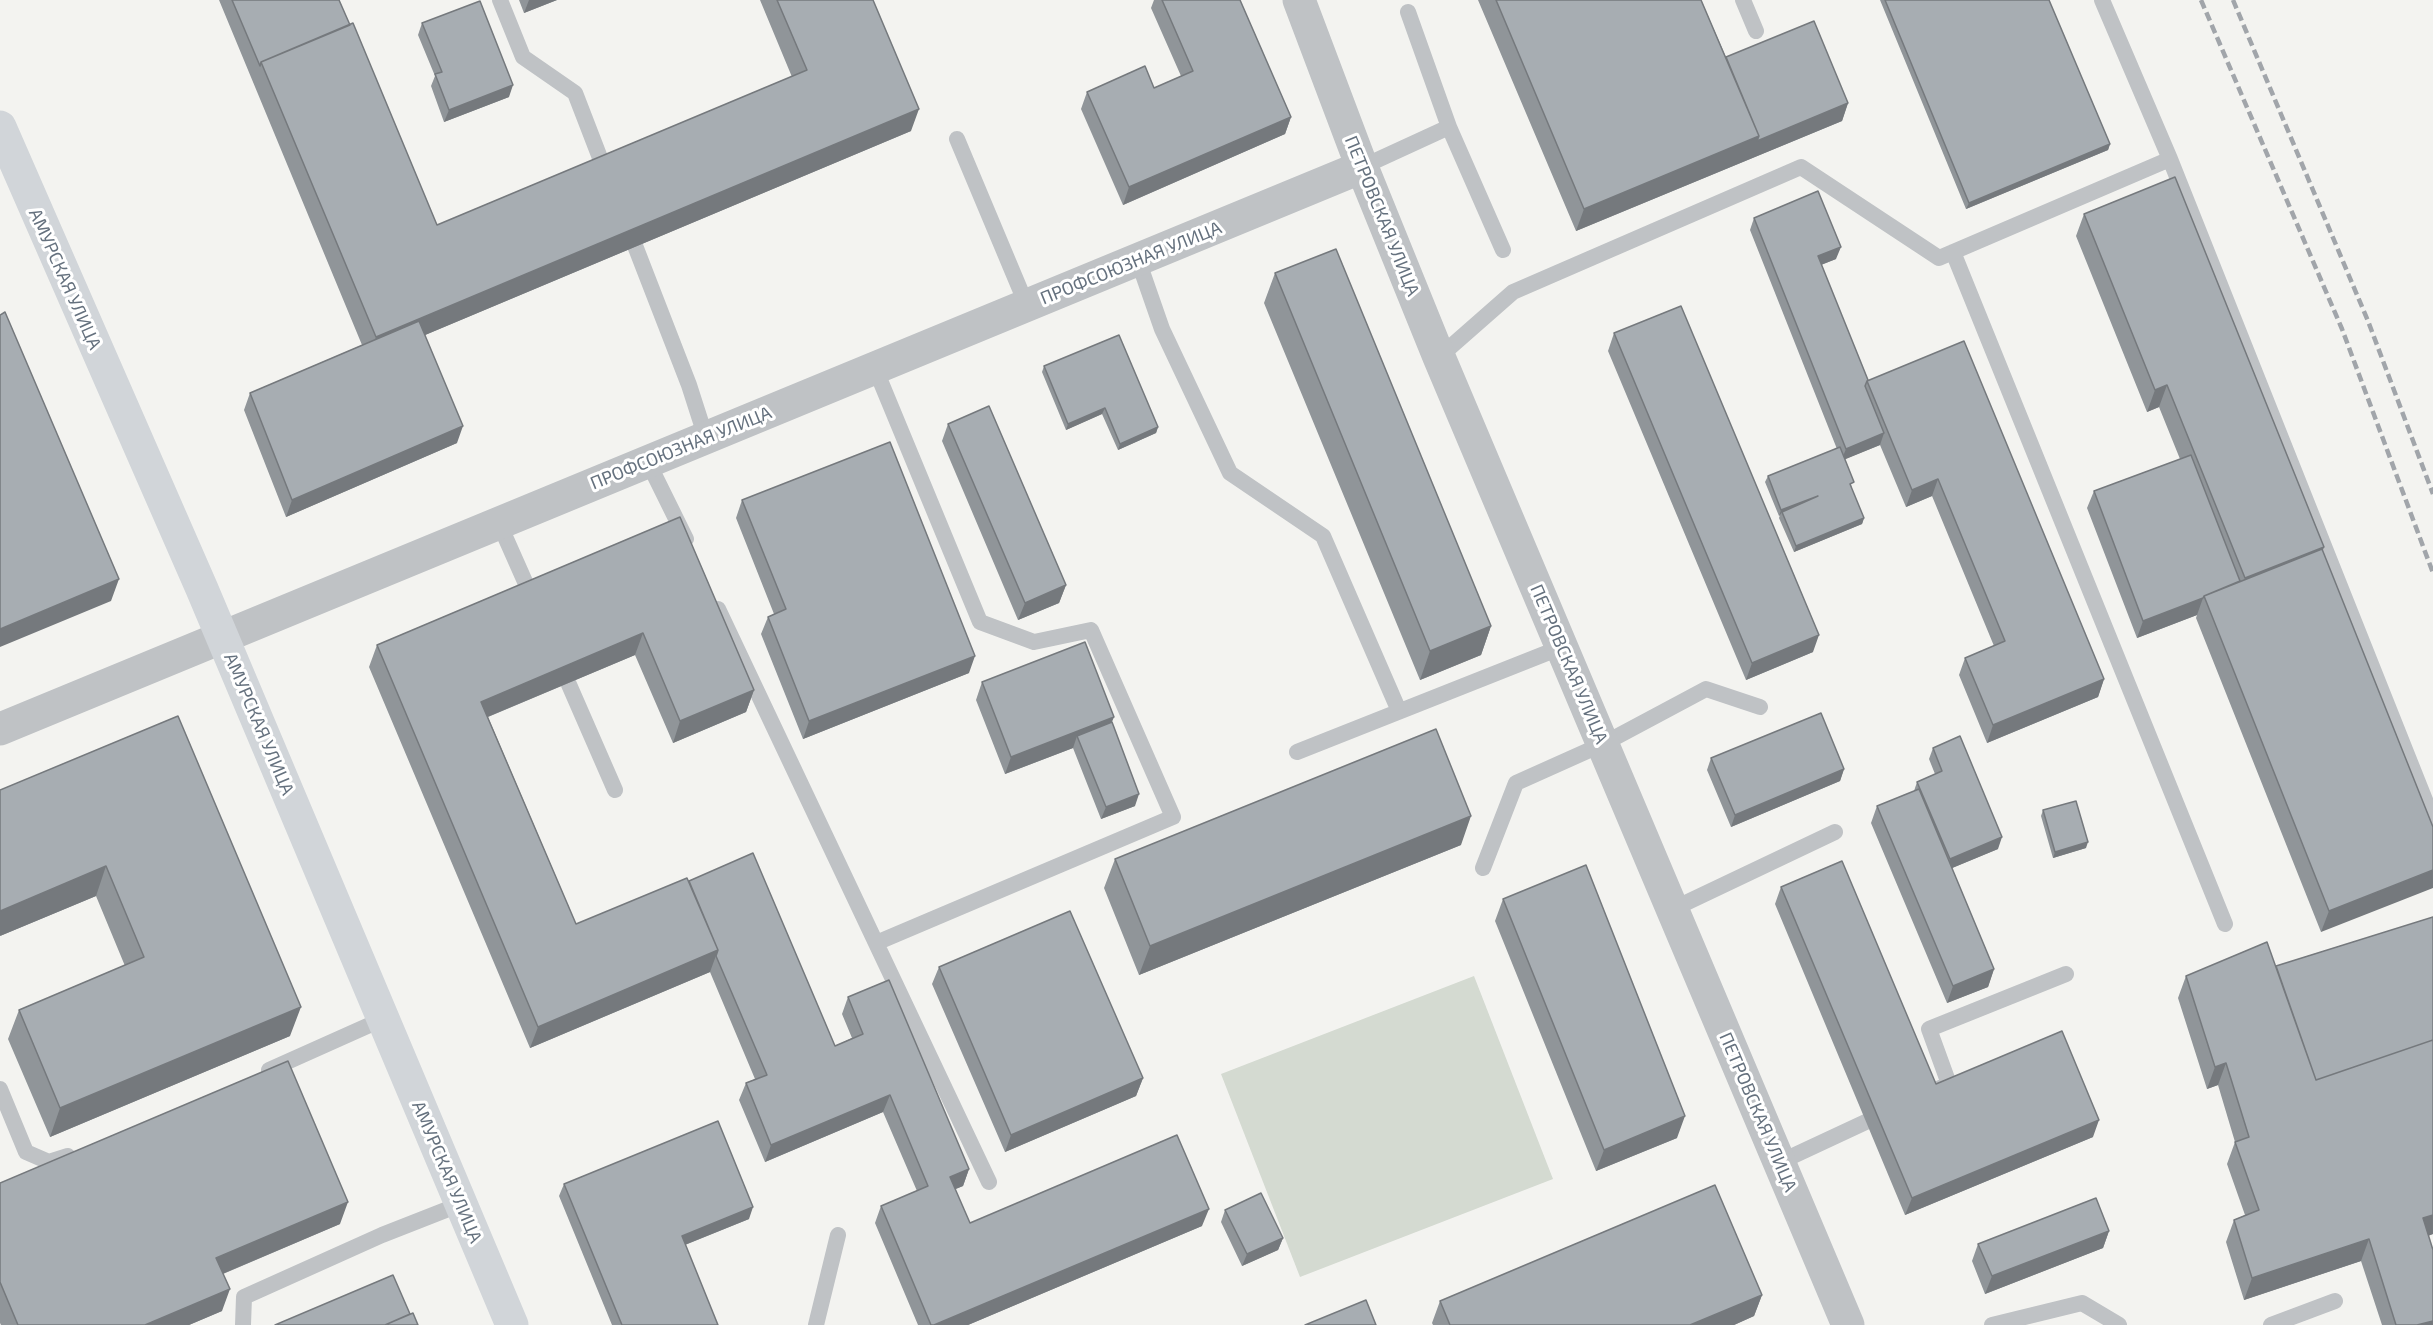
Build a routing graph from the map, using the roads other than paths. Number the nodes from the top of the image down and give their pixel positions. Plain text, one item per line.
1 (500, 0) edge
2 (1299, 0) edge
3 (1743, 0) edge
4 (2102, 0) edge
5 (1408, 12) dead end
6 (1756, 31) dead end
7 (0, 127) edge
8 (1449, 127) junction
9 (957, 139) dead end
10 (2170, 159) junction
11 (1362, 167) junction
12 (613, 191) edge
13 (621, 212) edge
14 (1503, 250) dead end
15 (1953, 252) junction
16 (1138, 260) junction
17 (1027, 306) junction
18 (1439, 357) junction
19 (875, 368) junction
20 (706, 438) junction
21 (648, 462) junction
22 (499, 523) junction
23 (695, 559) edge
24 (710, 591) edge
25 (539, 614) edge
26 (222, 636) junction
27 (553, 647) edge
28 (1562, 647) junction
29 (1760, 707) dead end
30 (1399, 711) junction
31 (0, 729) edge
32 (1603, 744) junction
33 (1297, 752) dead end
34 (615, 790) dead end
35 (2433, 820) edge
36 (1835, 832) dead end
37 (1483, 868) dead end
38 (1673, 909) junction
39 (2225, 924) dead end
40 (876, 943) junction
41 (2066, 974) dead end
42 (383, 1019) junction
43 (254, 1076) edge
44 (0, 1089) edge
45 (1917, 1099) edge
46 (1896, 1108) edge
47 (80, 1152) edge
48 (1780, 1162) junction
49 (989, 1182) dead end
50 (461, 1204) junction
51 (838, 1235) dead end
52 (2335, 1301) dead end
53 (243, 1325) edge
54 (512, 1325) edge
55 (816, 1325) edge
56 (1848, 1325) edge
57 (1992, 1325) edge
58 (2119, 1325) edge
59 (2271, 1325) edge

1 - 12 lane
2 - 11 street, ПЕТРОВСКАЯ УЛИЦА
3 - 6 lane
4 - 10 lane
5 - 8 lane
7 - 26 main road, АМУРСКАЯ УЛИЦА
8 - 11 lane
8 - 14 lane
9 - 17 lane
10 - 15 lane
10 - 35 lane
11 - 16 street, ПРОФСОЮЗНАЯ УЛИЦА
11 - 18 street, ПЕТРОВСКАЯ УЛИЦА
13 - 20 lane
15 - 18 lane
15 - 39 lane
16 - 17 street, ПРОФСОЮЗНАЯ УЛИЦА
16 - 30 lane
17 - 19 street, ПРОФСОЮЗНАЯ УЛИЦА
18 - 28 street, ПЕТРОВСКАЯ УЛИЦА
19 - 20 street, ПРОФСОЮЗНАЯ УЛИЦА
19 - 40 lane
20 - 21 street, ПРОФСОЮЗНАЯ УЛИЦА
21 - 22 street, ПРОФСОЮЗНАЯ УЛИЦА
21 - 23 lane
22 - 25 lane
22 - 26 street, ПРОФСОЮЗНАЯ УЛИЦА
24 - 40 lane
26 - 31 street, ПРОФСОЮЗНАЯ УЛИЦА
26 - 42 main road, АМУРСКАЯ УЛИЦА
27 - 34 lane
28 - 30 lane
28 - 32 street, ПЕТРОВСКАЯ УЛИЦА
29 - 32 lane
30 - 33 lane
32 - 37 lane
32 - 38 street, ПЕТРОВСКАЯ УЛИЦА
36 - 38 lane
38 - 48 street, ПЕТРОВСКАЯ УЛИЦА
40 - 49 lane
41 - 45 lane
42 - 43 lane
42 - 50 main road, АМУРСКАЯ УЛИЦА
44 - 47 lane
46 - 48 lane
48 - 56 street, ПЕТРОВСКАЯ УЛИЦА
50 - 53 lane
50 - 54 main road, АМУРСКАЯ УЛИЦА
51 - 55 lane
52 - 59 lane
57 - 58 lane

